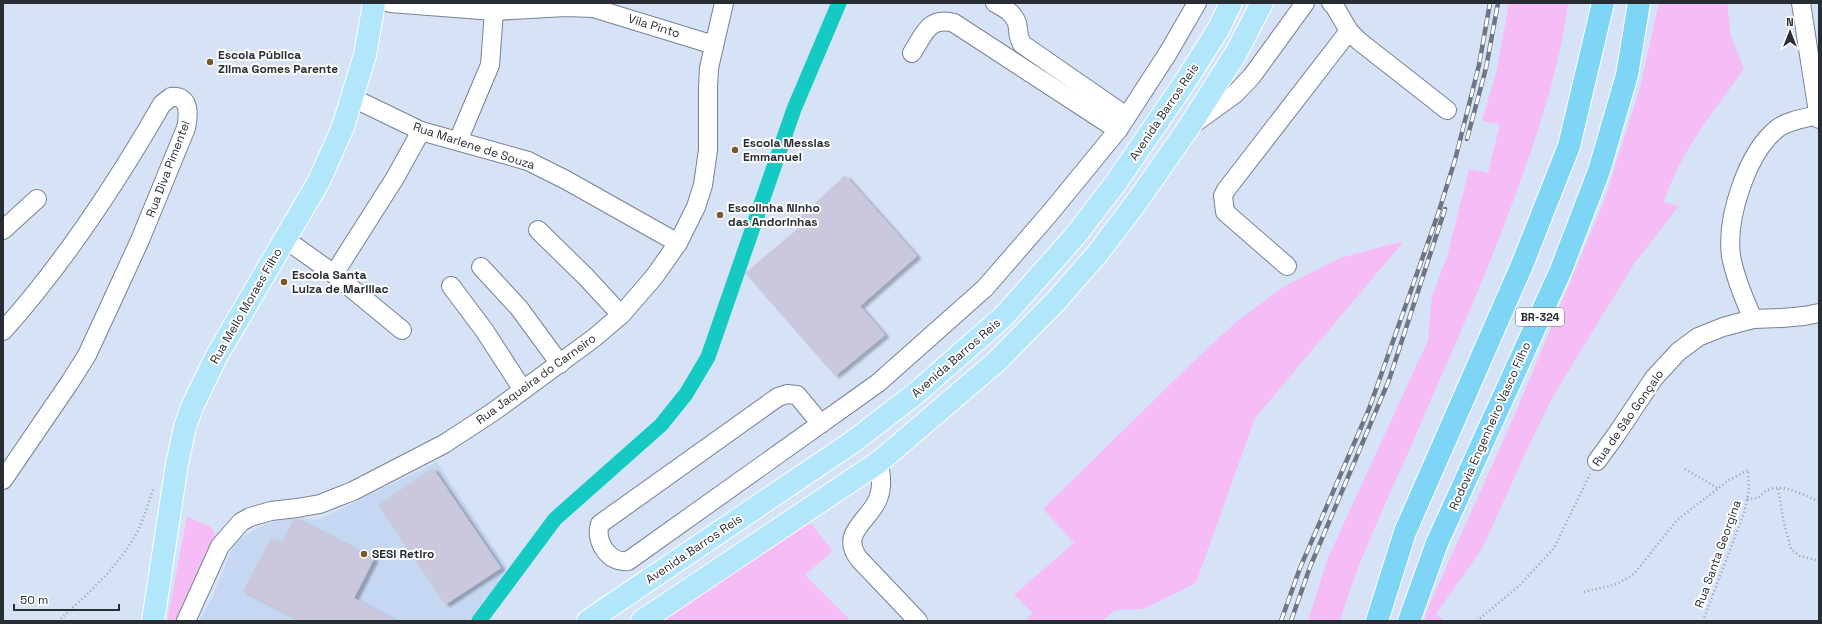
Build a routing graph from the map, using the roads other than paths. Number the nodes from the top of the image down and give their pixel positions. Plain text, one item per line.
1 (374, 3) edge
2 (390, 3) edge
3 (724, 3) edge
4 (995, 3) edge
5 (1197, 3) edge
6 (1231, 3) edge
7 (1262, 3) edge
8 (1305, 3) edge
9 (1330, 3) edge
10 (1603, 3) edge
11 (1640, 3) edge
12 (1801, 3) edge
13 (494, 11) junction
14 (1349, 31) junction
15 (714, 45) junction
16 (912, 53) dead end
17 (352, 98) junction
18 (1447, 110) dead end
19 (1819, 117) edge
20 (1122, 123) junction
21 (1189, 127) junction
22 (421, 131) junction
23 (458, 141) junction
24 (37, 199) dead end
25 (3, 230) edge
26 (538, 230) dead end
27 (285, 239) junction
28 (678, 243) junction
29 (1287, 266) dead end
30 (481, 267) dead end
31 (334, 274) junction
32 (451, 286) dead end
33 (1819, 313) edge
34 (620, 315) junction
35 (1754, 319) junction
36 (402, 330) dead end
37 (3, 331) edge
38 (560, 364) junction
39 (523, 390) junction
40 (821, 424) junction
41 (1597, 461) road end
42 (879, 462) junction
43 (3, 480) edge
44 (647, 618) edge
45 (153, 621) edge
46 (186, 621) edge
47 (588, 621) edge
48 (918, 621) edge
49 (1377, 621) edge
50 (1409, 621) edge

1 - 17 main road, Rua Mello Moraes Filho
2 - 13 street, Vila Pinto
3 - 15 street, Rua Jaqueira do Carneiro
4 - 20 street
5 - 20 street
6 - 47 main road, Avenida Barros Reis
7 - 21 main road
8 - 21 street
9 - 14 street
10 - 49 highway, BR-324
11 - 50 highway, Rodovia Engenheiro Vasco Filho / BR-324
12 - 19 street
13 - 15 street, Vila Pinto
13 - 23 street
14 - 18 street
14 - 29 street
15 - 28 street, Rua Jaqueira do Carneiro
16 - 20 street
17 - 22 street, Rua Marlene de Souza
17 - 27 main road, Rua Mello Moraes Filho
19 - 35 street
20 - 40 street
21 - 42 main road
22 - 23 street, Rua Marlene de Souza
22 - 31 street
23 - 28 street, Rua Marlene de Souza
24 - 25 street
26 - 34 street
27 - 31 street
27 - 45 main road, Rua Mello Moraes Filho
28 - 34 street, Rua Jaqueira do Carneiro
30 - 38 street
31 - 36 street
32 - 39 street
33 - 35 street, Rua de São Gonçalo
34 - 38 street, Rua Jaqueira do Carneiro
35 - 41 street, Rua de São Gonçalo
37 - 43 street, Rua Diva Pimentel
38 - 39 street, Rua Jaqueira do Carneiro
39 - 46 street, Rua Jaqueira do Carneiro
40 - 40 street
42 - 44 main road
42 - 48 street

